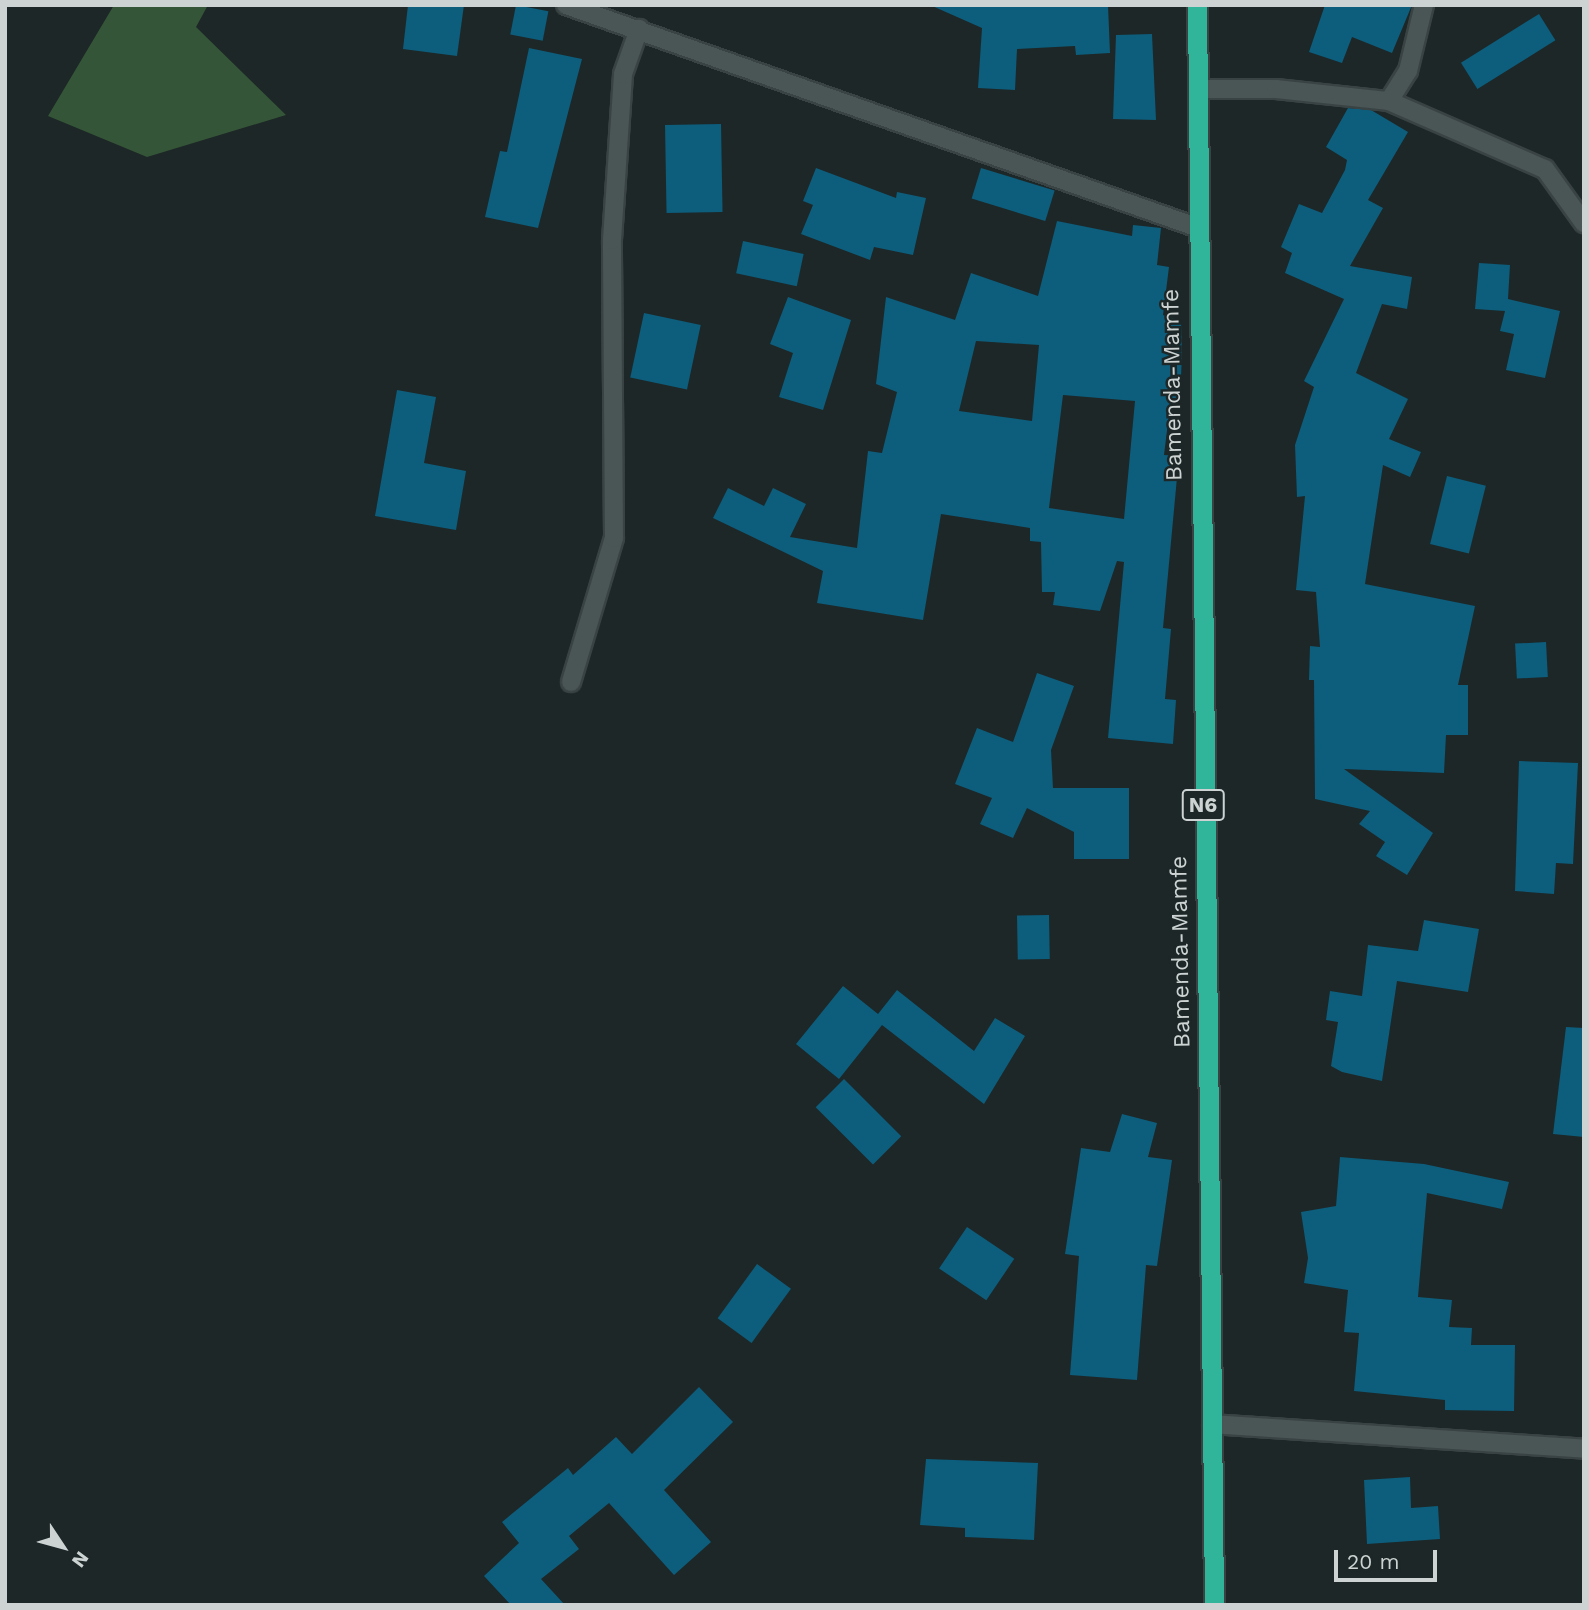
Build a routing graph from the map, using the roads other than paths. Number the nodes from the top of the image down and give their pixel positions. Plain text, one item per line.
1 (566, 5) edge
2 (1197, 5) edge
3 (1424, 5) edge
4 (639, 29) junction
5 (1198, 89) junction
6 (1389, 101) junction
7 (1584, 223) edge
8 (1196, 228) junction
9 (571, 682) dead end
10 (1212, 1424) junction
11 (1584, 1449) edge
12 (1214, 1605) edge

1 - 4 street
2 - 5 highway, Bamenda-Mamfe / N6
3 - 6 street
4 - 8 street
4 - 9 street
5 - 6 street
5 - 8 highway, Bamenda-Mamfe / N6
6 - 7 street
8 - 10 highway, Bamenda-Mamfe / N6
10 - 11 street
10 - 12 highway, Bamenda-Mamfe / N6

